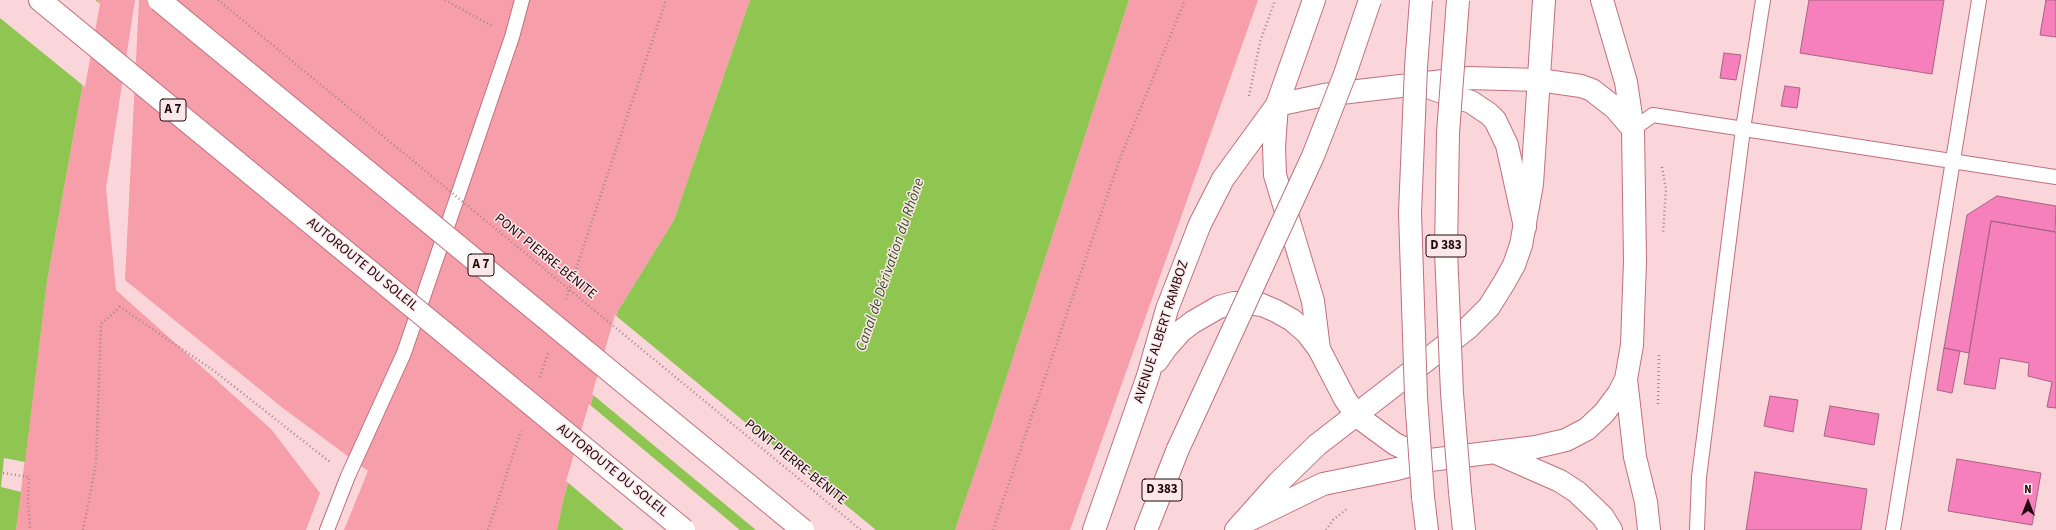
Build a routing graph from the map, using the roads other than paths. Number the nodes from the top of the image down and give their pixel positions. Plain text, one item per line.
1 (40, 0) edge
2 (159, 0) edge
3 (522, 0) edge
4 (1314, 0) edge
5 (1370, 0) edge
6 (1421, 0) edge
7 (1458, 0) edge
8 (1544, 0) edge
9 (1602, 0) edge
10 (1763, 0) edge
11 (1979, 0) edge
12 (1540, 80) junction
13 (1413, 84) junction
14 (1277, 105) junction
15 (1633, 129) junction
16 (1743, 129) junction
17 (1954, 162) junction
18 (2056, 177) edge
19 (1525, 228) junction
20 (1319, 349) junction
21 (1148, 376) junction
22 (1626, 379) junction
23 (1357, 416) junction
24 (1493, 452) junction
25 (1430, 460) junction
26 (1238, 527) edge
27 (327, 530) edge
28 (684, 530) edge
29 (803, 530) edge
30 (1094, 530) edge
31 (1146, 530) edge
32 (1427, 530) edge
33 (1464, 530) edge
34 (1611, 530) edge
35 (1650, 530) edge
36 (1697, 530) edge
37 (1893, 530) edge

1 - 28 main road, AUTOROUTE DU SOLEIL / A 7, bridge
2 - 29 main road, A 7, bridge
3 - 27 lane
4 - 14 main road
5 - 31 main road, D 383, bridge
6 - 32 main road, bridge
7 - 33 main road, D 383, bridge
8 - 12 main road
9 - 15 main road
10 - 16 lane
11 - 17 lane
12 - 13 main road
12 - 15 main road
12 - 19 main road
13 - 14 main road
13 - 19 main road
14 - 20 main road
14 - 21 main road, AVENUE ALBERT RAMBOZ
15 - 16 lane
15 - 22 main road
16 - 17 lane
16 - 36 lane
17 - 18 lane
17 - 37 lane
19 - 23 main road
20 - 21 main road
20 - 23 main road
21 - 30 main road, AVENUE ALBERT RAMBOZ
22 - 24 main road
22 - 35 main road
23 - 25 main road
23 - 26 main road
24 - 25 main road
24 - 34 main road
25 - 26 main road

